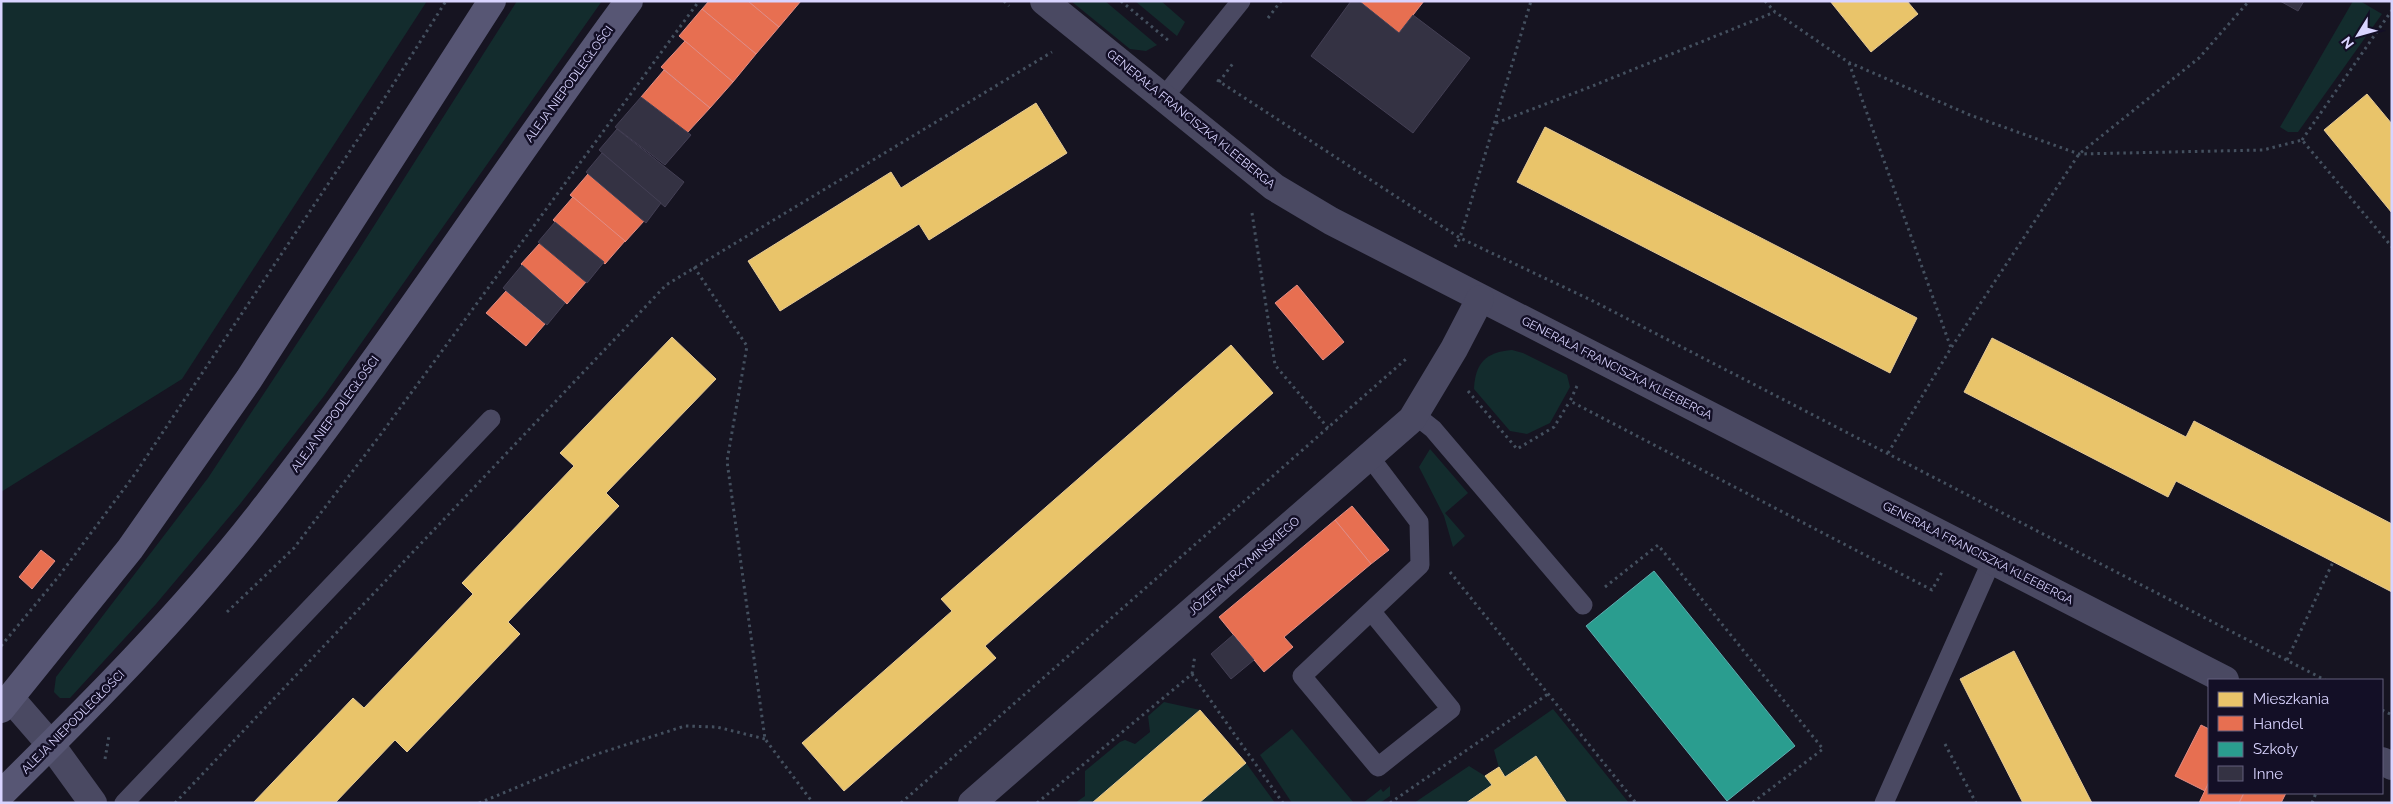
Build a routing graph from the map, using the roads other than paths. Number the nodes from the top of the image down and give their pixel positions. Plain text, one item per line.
1 (492, 1) edge
2 (629, 1) edge
3 (1044, 1) edge
4 (1241, 1) edge
5 (1163, 98) junction
6 (1480, 299) junction
7 (1414, 414) junction
8 (491, 419) dead end
9 (1369, 456) junction
10 (1992, 560) junction
11 (1583, 605) road end
12 (1371, 610) junction
13 (2223, 679) edge
14 (6, 704) edge
15 (51, 745) junction
16 (1, 794) edge
17 (87, 795) edge
18 (124, 803) edge
19 (972, 803) edge
20 (1884, 803) edge

1 - 14 street
2 - 15 street, ALEJA NIEPODLEGŁOŚCI
3 - 5 street, GENERAŁA FRANCISZKA KLEEBERGA
4 - 5 lane
5 - 6 street, GENERAŁA FRANCISZKA KLEEBERGA
6 - 7 street, JÓZEFA KRZYMIŃSKIEGO
6 - 10 street, GENERAŁA FRANCISZKA KLEEBERGA
7 - 9 street, JÓZEFA KRZYMIŃSKIEGO
7 - 11 lane
8 - 18 lane
9 - 12 lane
9 - 19 street, JÓZEFA KRZYMIŃSKIEGO
10 - 13 street, GENERAŁA FRANCISZKA KLEEBERGA
10 - 20 lane
12 - 12 lane
14 - 15 street
15 - 16 street, ALEJA NIEPODLEGŁOŚCI
15 - 17 street

